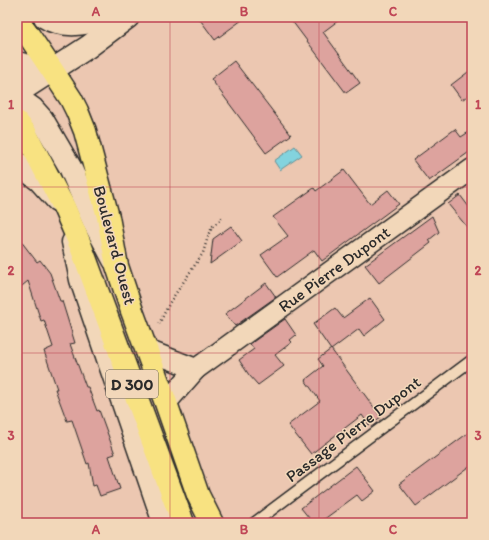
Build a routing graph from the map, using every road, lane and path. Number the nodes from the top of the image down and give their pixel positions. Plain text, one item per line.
1 (45, 17) edge
2 (109, 17) edge
3 (128, 17) edge
4 (17, 21) edge
5 (17, 63) edge
6 (52, 70) junction
7 (21, 93) edge
8 (17, 122) edge
9 (17, 162) edge
10 (472, 169) edge
11 (64, 207) junction
12 (223, 217) dead end
13 (117, 266) junction
14 (147, 350) junction
15 (472, 360) edge
16 (196, 369) junction
17 (166, 403) junction
18 (164, 523) edge
19 (183, 523) edge
20 (212, 523) edge
21 (254, 523) edge

1 - 2 main road
3 - 6 main road
4 - 6 main road, Boulevard Ouest / D 300
5 - 6 main road
6 - 7 main road
6 - 13 main road, Boulevard Ouest / D 300
7 - 13 main road
8 - 11 main road, Boulevard Ouest
9 - 11 main road
10 - 16 street, Rue Pierre Dupont
11 - 18 street
11 - 19 main road, Boulevard Ouest / D 300
12 - 14 path
13 - 14 main road, Boulevard Ouest / D 300
14 - 16 street
14 - 17 main road, Boulevard Ouest / D 300
15 - 21 lane, Passage Pierre Dupont
16 - 17 street, Rue Pierre Dupont
17 - 20 main road, Boulevard Ouest / D 300

